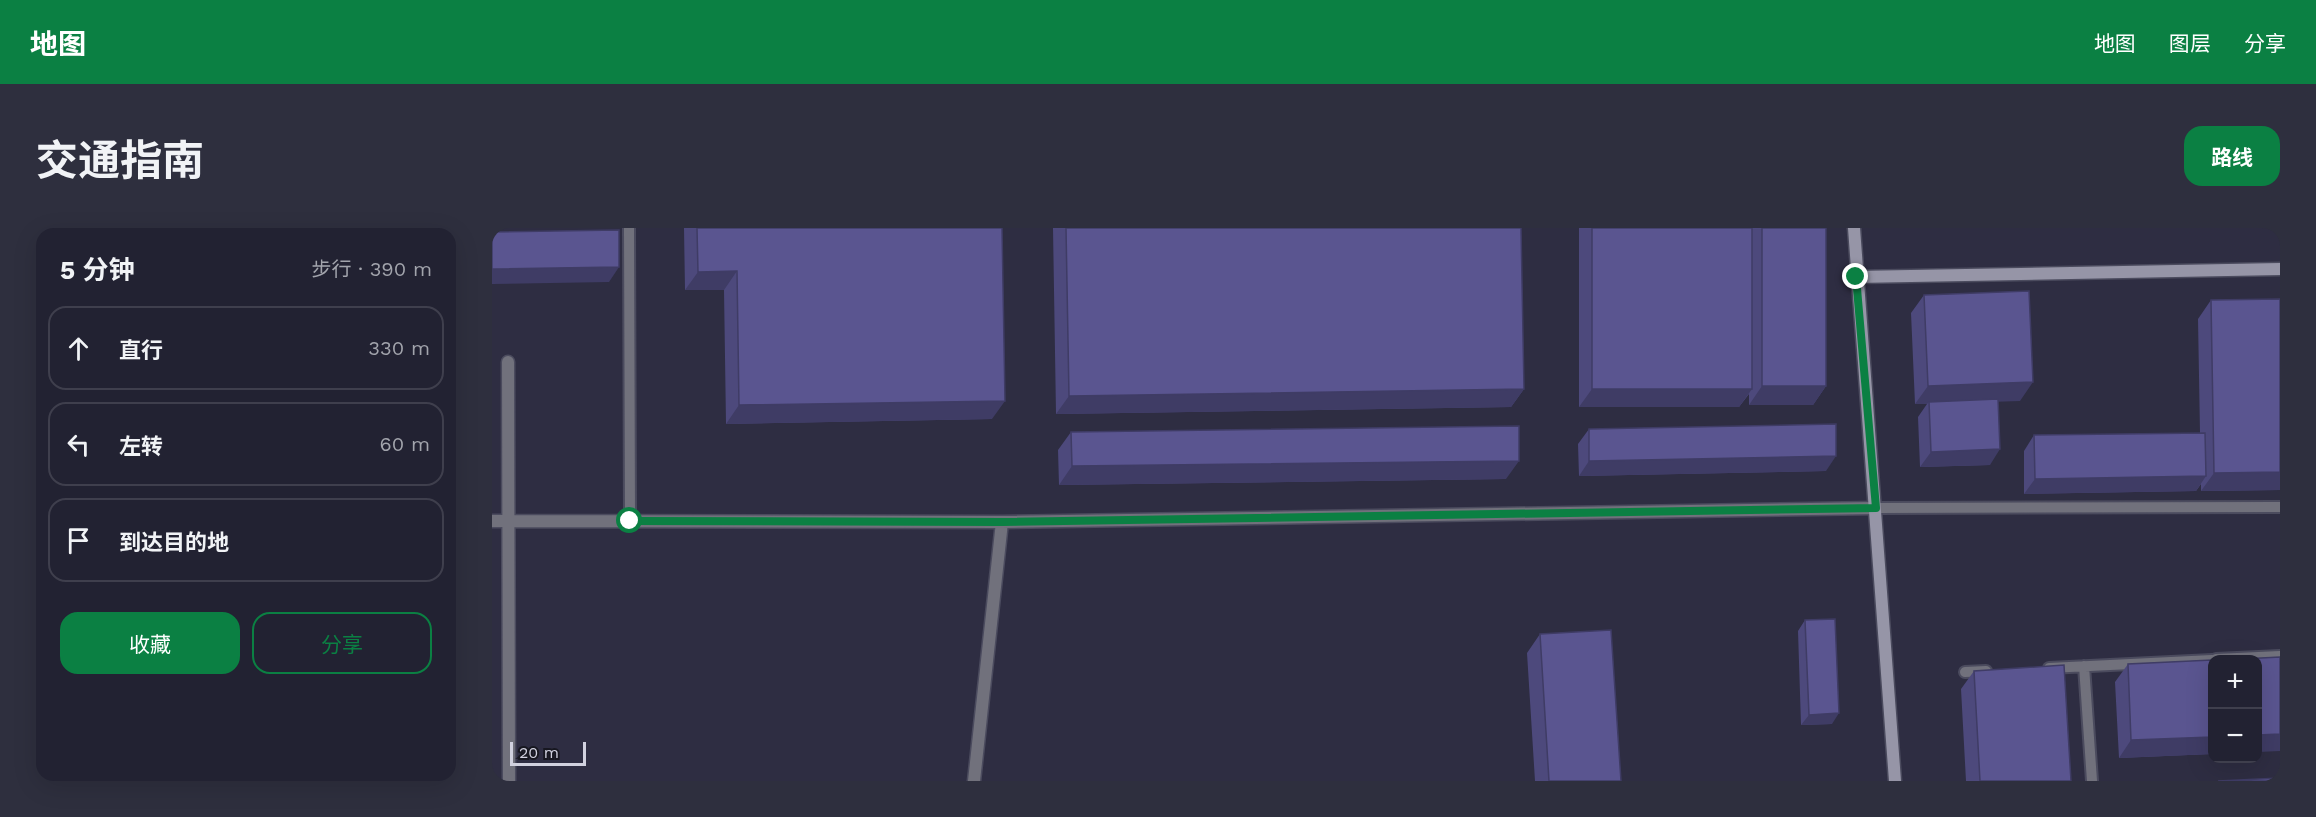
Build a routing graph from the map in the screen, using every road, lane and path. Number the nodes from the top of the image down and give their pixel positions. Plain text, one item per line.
1 (629, 228) edge
2 (1854, 228) edge
3 (2280, 268) edge
4 (1856, 277) junction
5 (508, 362) dead end
6 (2280, 507) edge
7 (1876, 508) junction
8 (492, 521) edge
9 (507, 521) junction
10 (630, 521) junction
11 (1002, 522) junction
12 (2280, 656) edge
13 (2262, 657) edge
14 (2208, 660) edge
15 (2084, 666) junction
16 (2036, 669) edge
17 (2001, 670) edge
18 (1965, 672) dead end
19 (509, 781) edge
20 (974, 781) edge
21 (1895, 781) edge
22 (2092, 781) edge

1 - 10 lane
2 - 4 street
3 - 4 street
4 - 7 street
5 - 9 street
6 - 7 lane
7 - 11 street
7 - 21 street
8 - 9 street
9 - 10 street
9 - 19 street
10 - 11 street
11 - 20 street
12 - 13 lane
14 - 15 lane
15 - 16 lane
15 - 22 lane
17 - 18 lane

